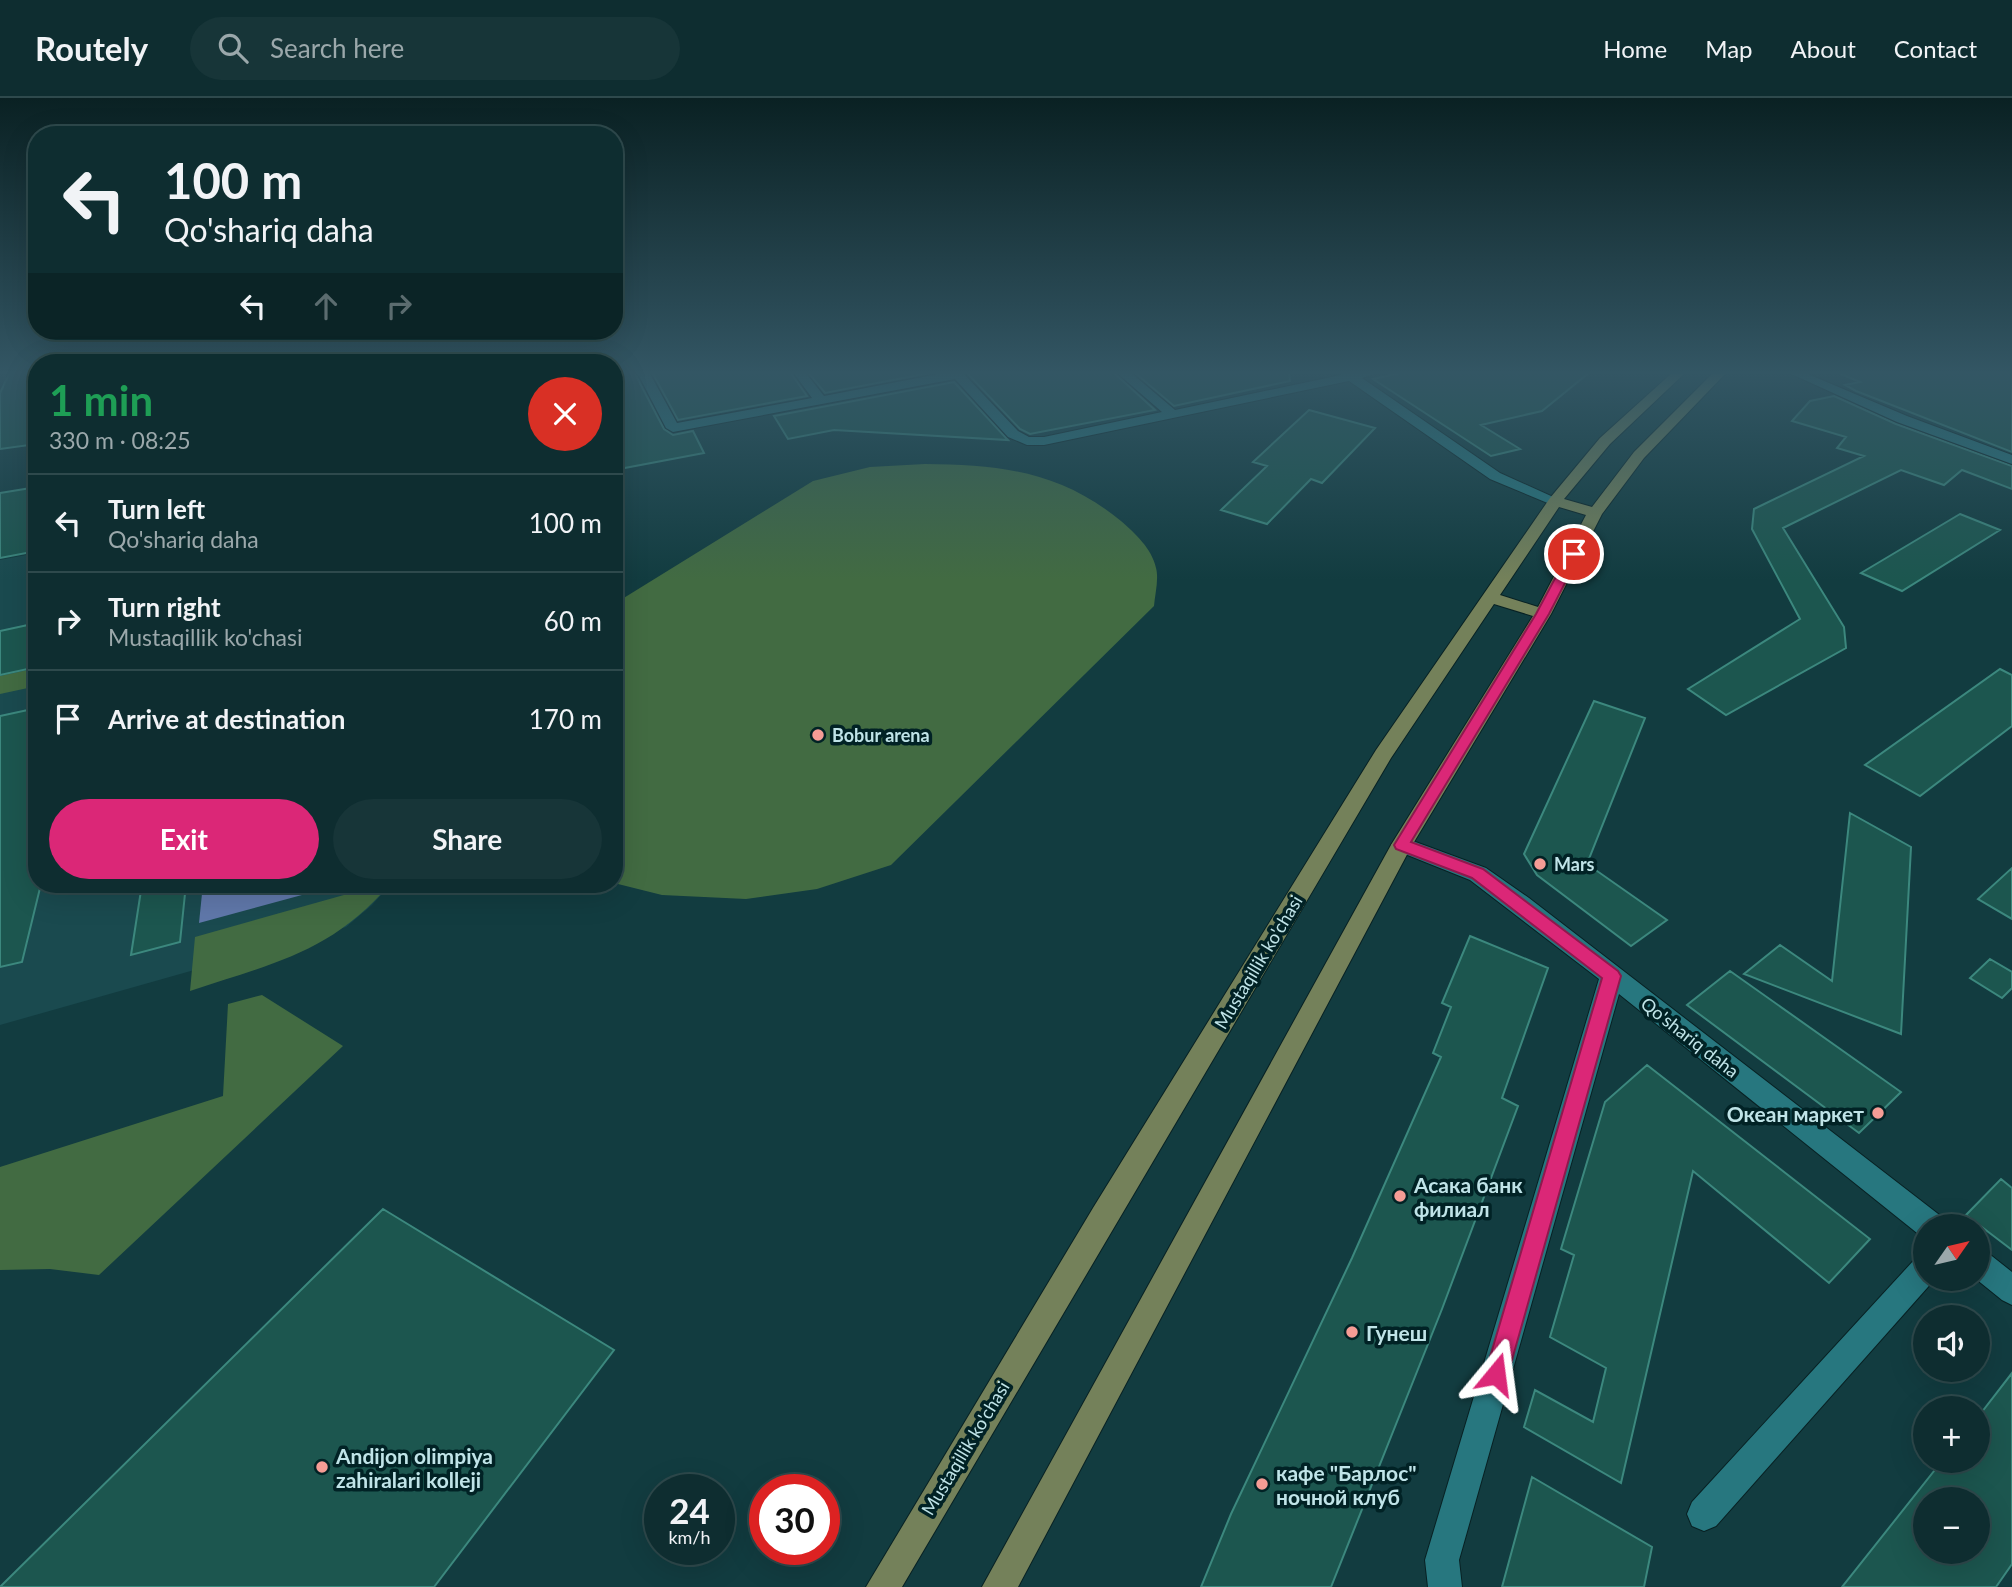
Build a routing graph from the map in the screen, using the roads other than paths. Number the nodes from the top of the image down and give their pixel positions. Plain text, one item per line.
1 (1445, 441) edge
2 (1605, 441) edge
3 (1652, 441) edge
4 (1962, 441) edge
5 (2012, 460) edge
6 (1555, 501) junction
7 (1595, 513) junction
8 (1492, 598) junction
9 (1543, 614) junction
10 (1402, 845) junction
11 (1612, 976) junction
12 (1915, 1214) edge
13 (1990, 1273) edge
14 (1913, 1282) edge
15 (2012, 1290) edge
16 (1704, 1514) dead end
17 (883, 1587) edge
18 (999, 1587) edge
19 (1445, 1587) edge

1 - 6 street
2 - 6 main road, Mustaqillik ko'chasi
3 - 7 main road
4 - 5 street
6 - 7 main road
6 - 8 main road, Mustaqillik ko'chasi
7 - 9 main road
8 - 9 main road
8 - 17 main road, Mustaqillik ko'chasi
9 - 10 main road
10 - 11 street, Qo'shariq daha
10 - 18 main road
11 - 12 street, Qo'shariq daha
11 - 19 street
13 - 15 street
14 - 16 street

